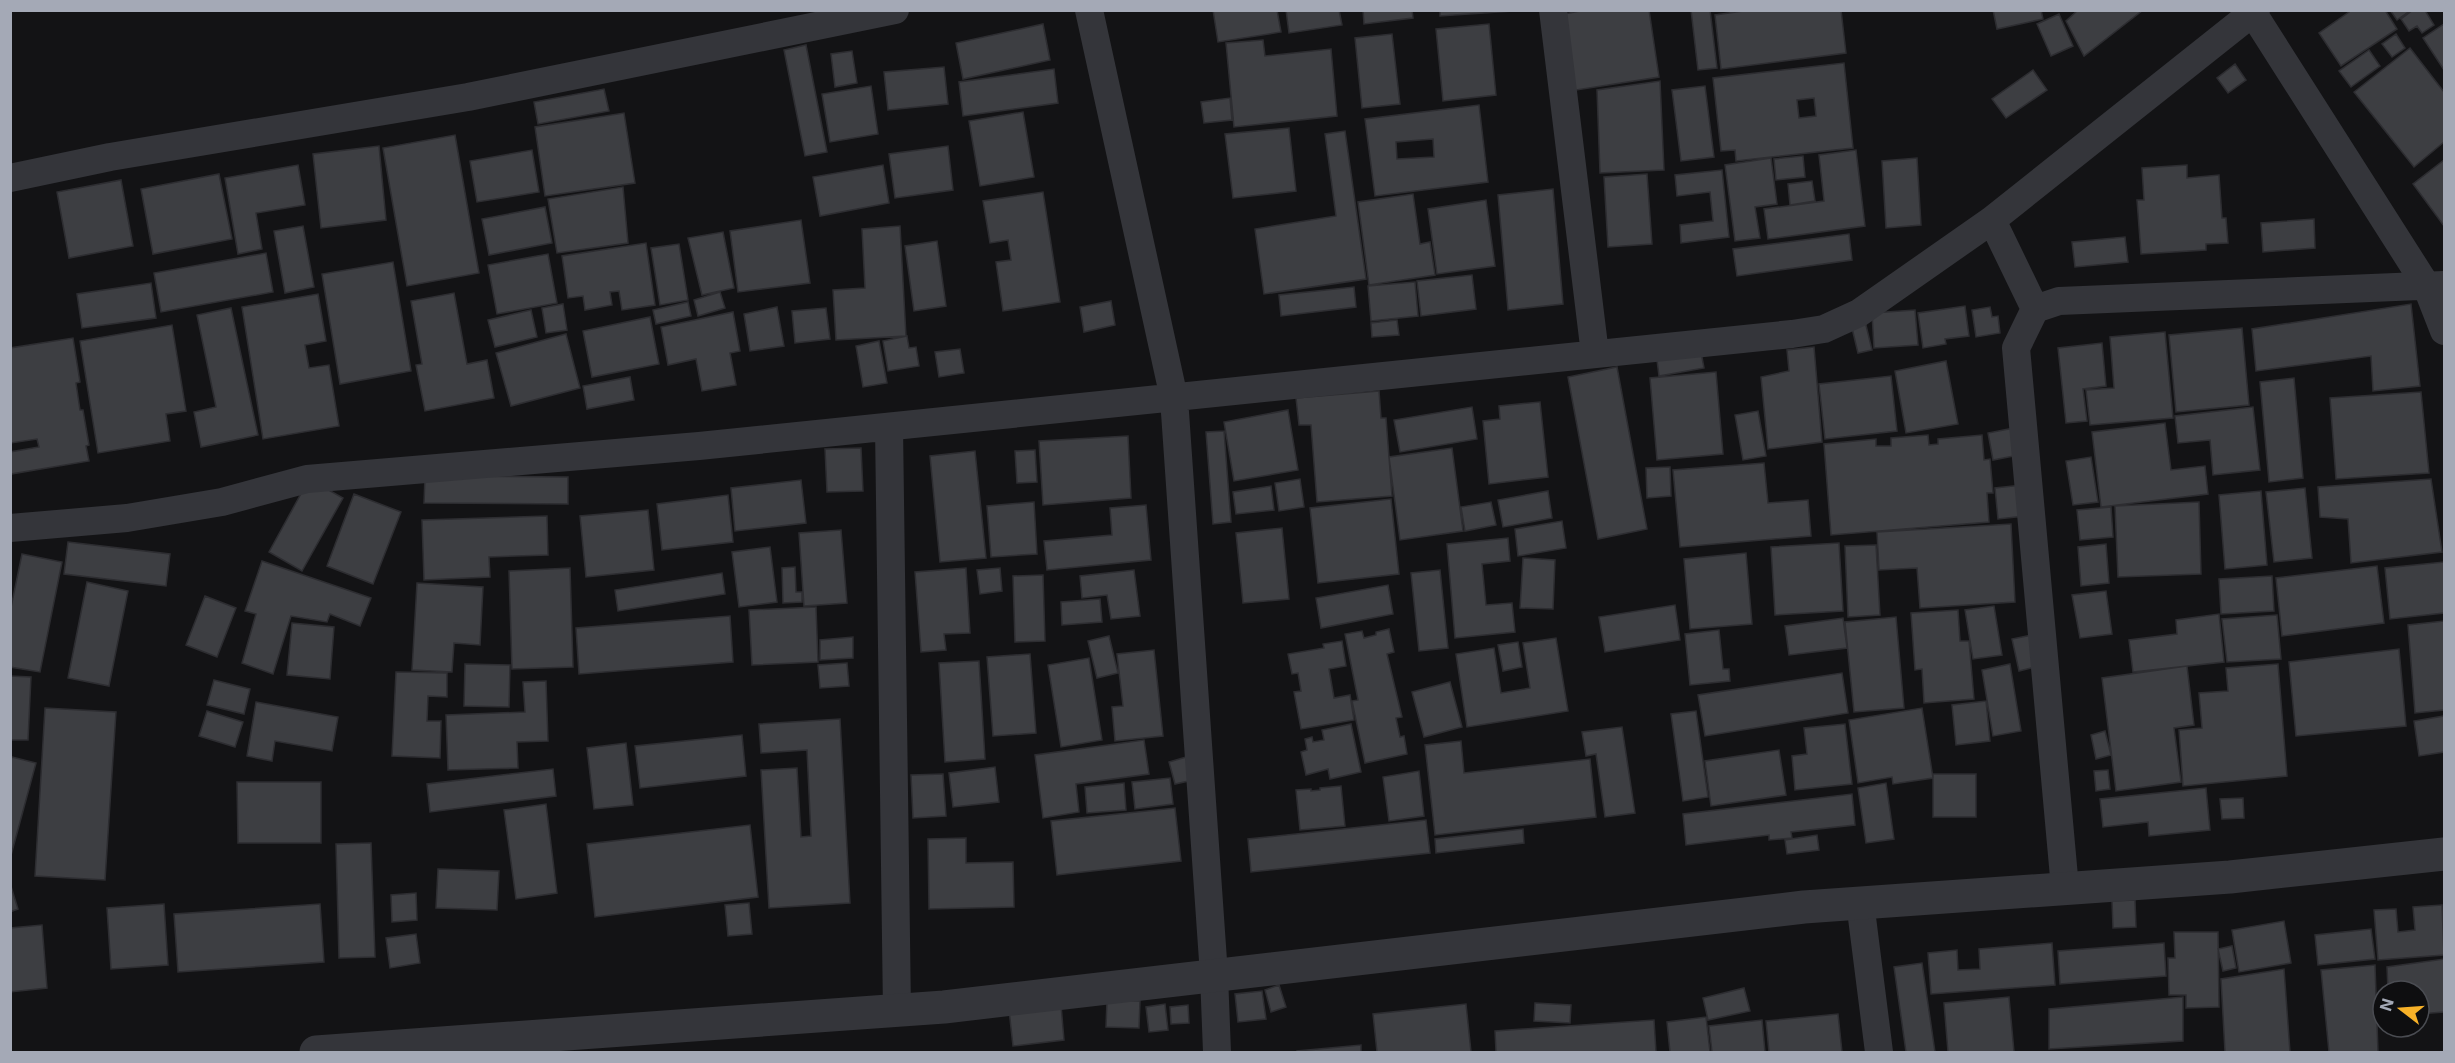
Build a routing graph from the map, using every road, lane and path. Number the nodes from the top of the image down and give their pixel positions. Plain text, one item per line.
1 (895, 10) edge
2 (1089, 10) edge
3 (1553, 10) edge
4 (2253, 11) edge
5 (10, 178) edge
6 (1992, 220) junction
7 (2435, 285) edge
8 (2035, 309) junction
9 (2445, 331) edge
10 (1595, 354) junction
11 (1174, 398) junction
12 (889, 427) junction
13 (10, 528) edge
14 (2445, 854) edge
15 (2066, 888) junction
16 (1860, 903) junction
17 (1214, 975) junction
18 (897, 1011) junction
19 (316, 1053) edge
20 (1217, 1053) edge
21 (1879, 1053) edge

1 - 5 street
2 - 11 street
3 - 10 street
4 - 6 street
4 - 7 street
6 - 8 street
6 - 10 street
7 - 8 street
7 - 9 street
8 - 15 street
10 - 11 street
11 - 12 street
11 - 17 street
12 - 13 street
12 - 18 street
14 - 15 street
15 - 16 street
16 - 17 street
16 - 21 street
17 - 18 street
17 - 20 street
18 - 19 street

